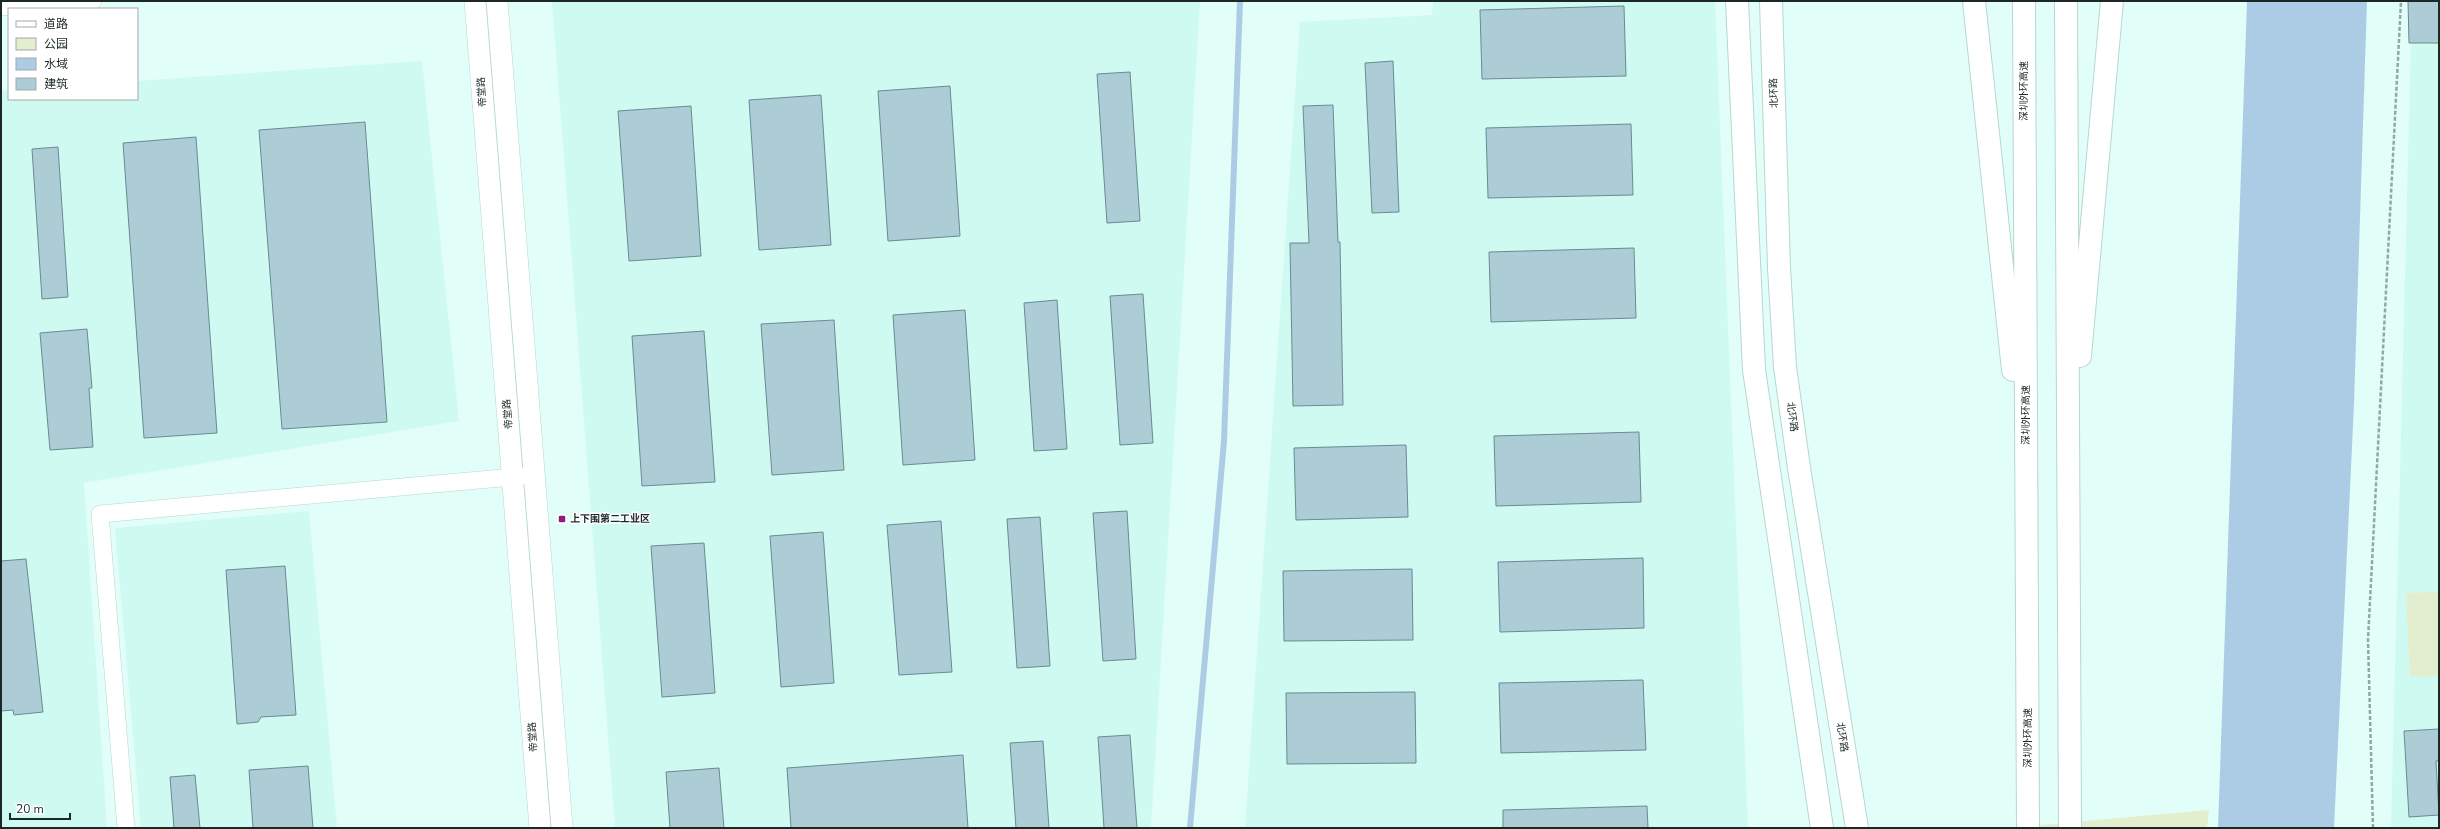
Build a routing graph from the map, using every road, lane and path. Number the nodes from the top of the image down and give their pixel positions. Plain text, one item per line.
1 (93, 1) edge
2 (475, 1) edge
3 (497, 1) edge
4 (1737, 1) edge
5 (1771, 1) edge
6 (1974, 1) edge
7 (2024, 1) edge
8 (2066, 1) edge
9 (2112, 1) edge
10 (2401, 1) edge
11 (55, 2) edge
12 (1, 8) edge
13 (513, 475) junction
14 (535, 475) junction
15 (2026, 490) junction
16 (2068, 490) junction
17 (126, 828) edge
18 (540, 828) edge
19 (562, 828) edge
20 (1822, 828) edge
21 (1857, 828) edge
22 (2028, 828) edge
23 (2070, 828) edge
24 (2373, 828) edge

1 - 11 street
2 - 13 street, 帝堂路
3 - 14 street
4 - 20 main road
5 - 21 main road, 北环路
6 - 15 main road
7 - 15 main road, 深圳外环高速
8 - 16 main road
9 - 16 main road
10 - 24 path
11 - 12 street
13 - 14 street
13 - 17 street
13 - 18 street, 帝堂路
14 - 19 street
15 - 22 main road, 深圳外环高速
16 - 23 main road

